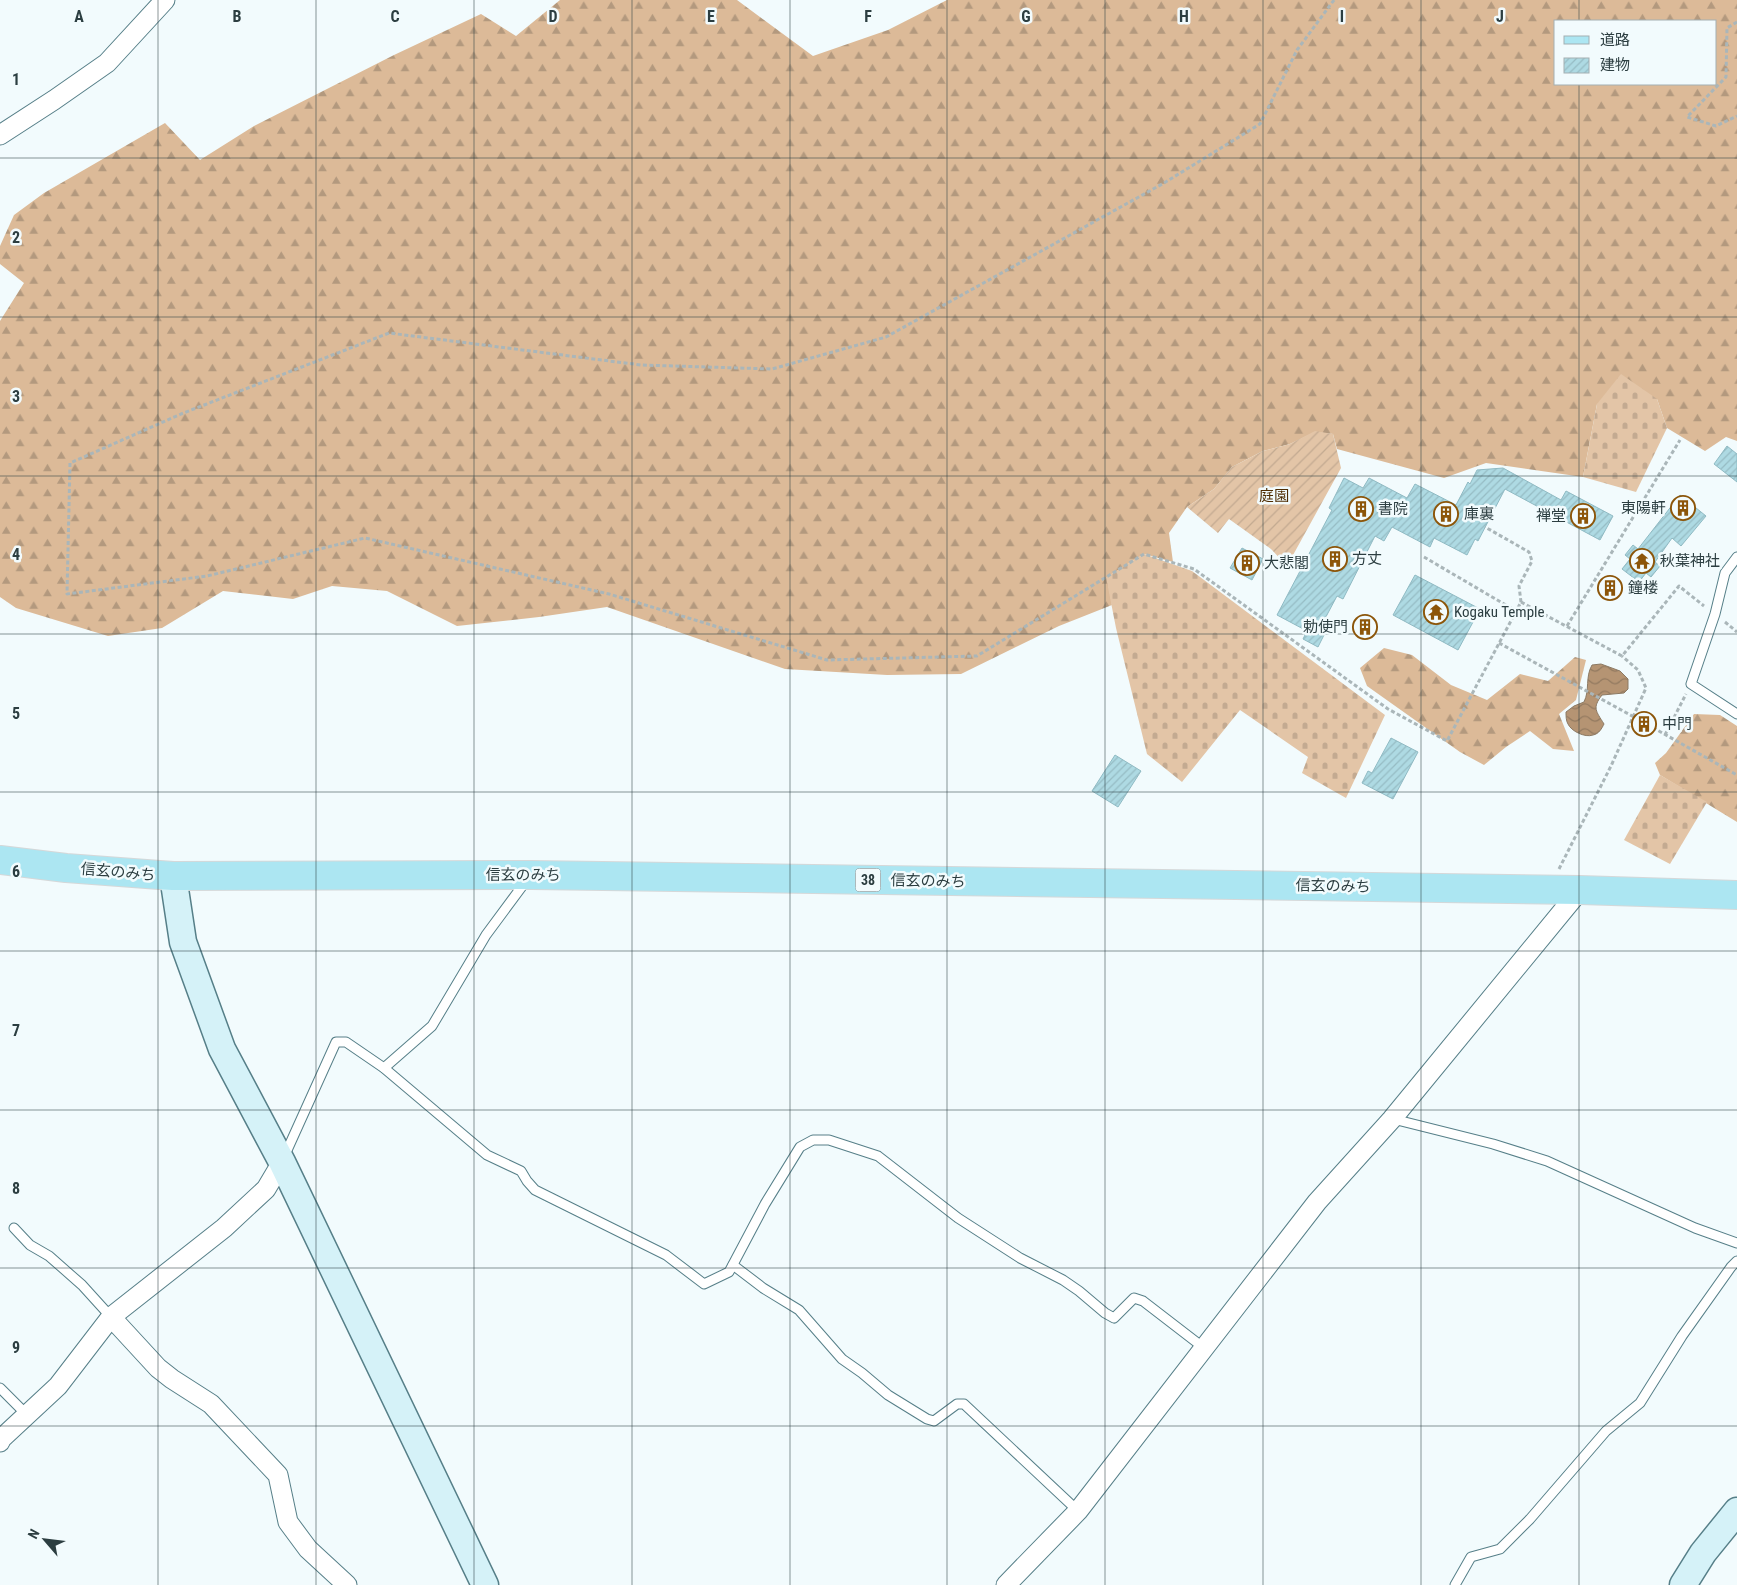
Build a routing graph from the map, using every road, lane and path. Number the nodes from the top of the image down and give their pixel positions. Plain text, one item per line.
1 (165, 0) edge
2 (1334, 0) edge
3 (1737, 22) edge
4 (1737, 116) edge
5 (0, 135) edge
6 (1680, 440) dead end
7 (1485, 527) dead end
8 (1424, 557) dead end
9 (1737, 557) edge
10 (1521, 602) junction
11 (1516, 610) junction
12 (1715, 614) junction
13 (1567, 626) junction
14 (1737, 632) edge
15 (1499, 643) junction
16 (1622, 656) junction
17 (1690, 684) junction
18 (1737, 714) edge
19 (1634, 717) junction
20 (1665, 735) junction
21 (1737, 775) edge
22 (0, 860) edge
23 (531, 875) junction
24 (173, 876) junction
25 (1549, 889) junction
26 (1580, 890) junction
27 (1737, 894) edge
28 (384, 1068) junction
29 (1392, 1119) junction
30 (282, 1162) junction
31 (14, 1228) dead end
32 (1737, 1243) edge
33 (1737, 1261) edge
34 (733, 1265) junction
35 (111, 1317) junction
36 (1204, 1348) junction
37 (0, 1388) edge
38 (27, 1415) junction
39 (0, 1442) edge
40 (1737, 1511) edge
41 (1078, 1512) junction
42 (347, 1585) edge
43 (485, 1585) edge
44 (1006, 1585) edge
45 (1455, 1585) edge
46 (1683, 1585) edge

1 - 5 street
2 - 15 path
3 - 4 path
6 - 13 path
7 - 10 path
8 - 11 path
9 - 12 lane
10 - 11 path
10 - 13 path
11 - 15 path
12 - 14 path
12 - 16 path
12 - 17 lane
13 - 16 path
15 - 19 path
16 - 19 path
17 - 18 lane
17 - 20 path
19 - 20 path
19 - 25 path
20 - 21 path
22 - 24 main road, 信玄のみち / 38
23 - 24 main road, 信玄のみち / 38
23 - 25 main road, 信玄のみち / 38
23 - 28 lane
24 - 30 street
25 - 26 main road, 信玄のみち / 38
26 - 27 main road, 信玄のみち / 38
26 - 29 street
28 - 30 lane
28 - 34 lane
29 - 32 lane
29 - 36 street
30 - 35 street
30 - 43 street
31 - 35 lane
33 - 45 lane
34 - 36 lane
34 - 41 lane
35 - 38 street
35 - 42 street
36 - 41 street
37 - 38 lane
38 - 39 street
40 - 46 street
41 - 44 street

